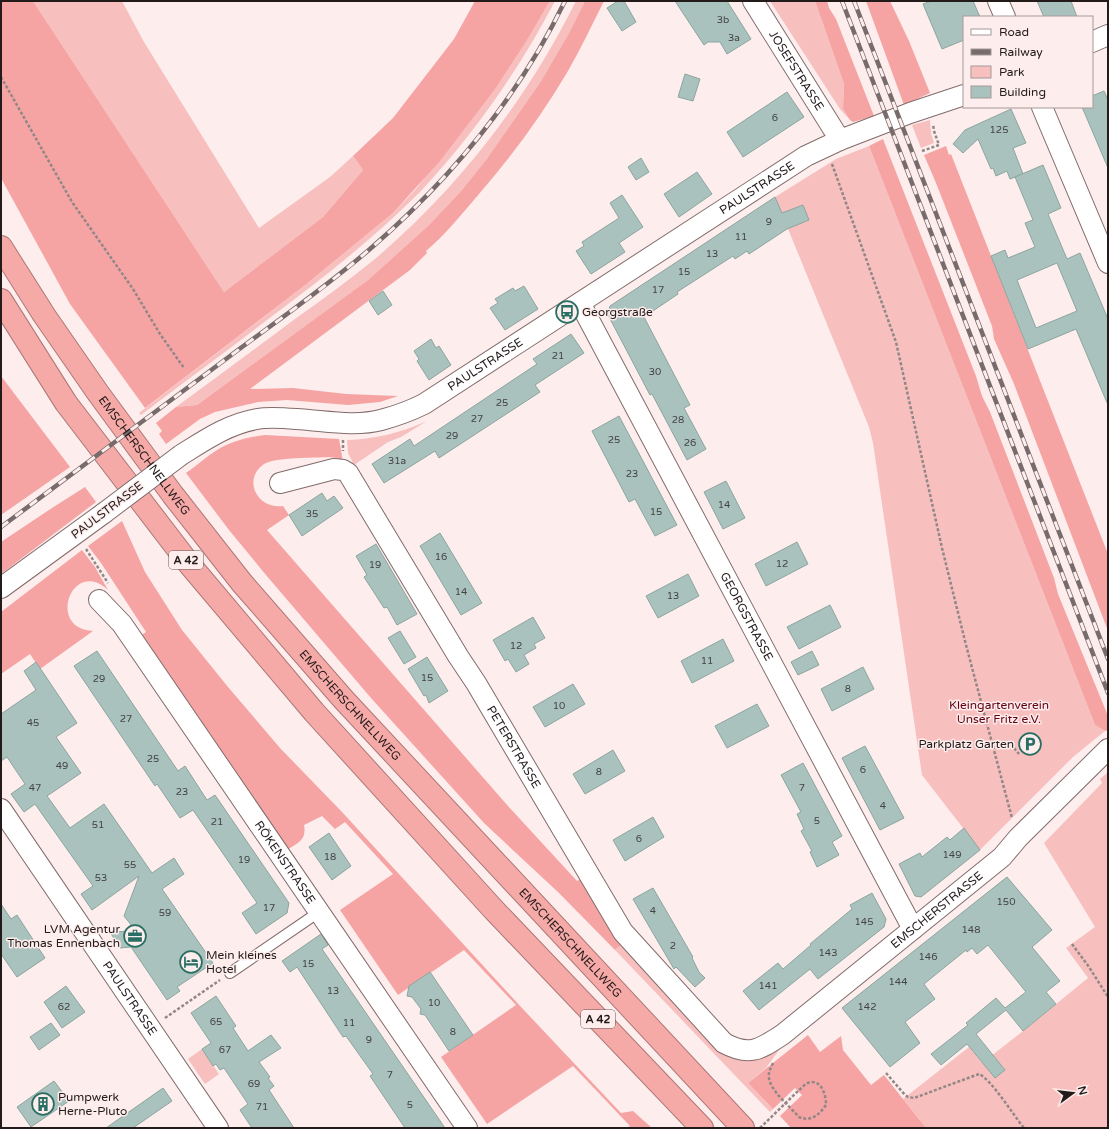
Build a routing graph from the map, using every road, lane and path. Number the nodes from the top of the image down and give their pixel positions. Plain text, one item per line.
1 (753, 1) edge
2 (998, 1) edge
3 (1005, 16) edge
4 (1108, 35) edge
5 (1093, 42) edge
6 (1, 77) edge
7 (963, 96) edge
8 (1042, 108) edge
9 (934, 131) dead end
10 (833, 144) junction
11 (922, 151) dead end
12 (1, 247) edge
13 (1108, 263) edge
14 (1, 300) edge
15 (580, 303) junction
16 (184, 368) dead end
17 (280, 484) dead end
18 (87, 550) dead end
19 (97, 566) dead end
20 (1, 588) edge
21 (100, 600) dead end
22 (992, 742) junction
23 (1108, 749) edge
24 (1019, 754) dead end
25 (1, 809) edge
26 (1018, 838) junction
27 (319, 912) junction
28 (913, 929) junction
29 (1072, 944) dead end
30 (230, 973) joint
31 (1108, 997) edge
32 (150, 1028) junction
33 (749, 1050) joint
34 (777, 1057) dead end
35 (886, 1073) dead end
36 (218, 1128) edge
37 (467, 1128) edge
38 (702, 1128) edge
39 (743, 1128) edge
40 (760, 1128) edge
41 (1024, 1128) edge

1 - 10 street, JOSEFSTRASSE
2 - 3 street
4 - 5 street
6 - 16 path
7 - 10 street, PAULSTRASSE
8 - 13 street
9 - 11 path
10 - 15 street, PAULSTRASSE
10 - 22 path
12 - 39 highway, EMSCHERSCHNELLWEG / A 42
14 - 38 highway, A 42
15 - 20 street, PAULSTRASSE, bridge
15 - 28 street, GEORGSTRASSE
17 - 33 street, PETERSTRASSE
18 - 19 path
21 - 27 street, RÖKENSTRASSE
22 - 24 path
22 - 26 path
23 - 26 street, EMSCHERSTRASSE
25 - 32 street, PAULSTRASSE
26 - 28 street, EMSCHERSTRASSE
27 - 30 lane
27 - 37 street, RÖKENSTRASSE
28 - 33 street, EMSCHERSTRASSE
29 - 31 path
30 - 32 path
32 - 36 street, PAULSTRASSE
34 - 40 path, bridge
35 - 41 path

